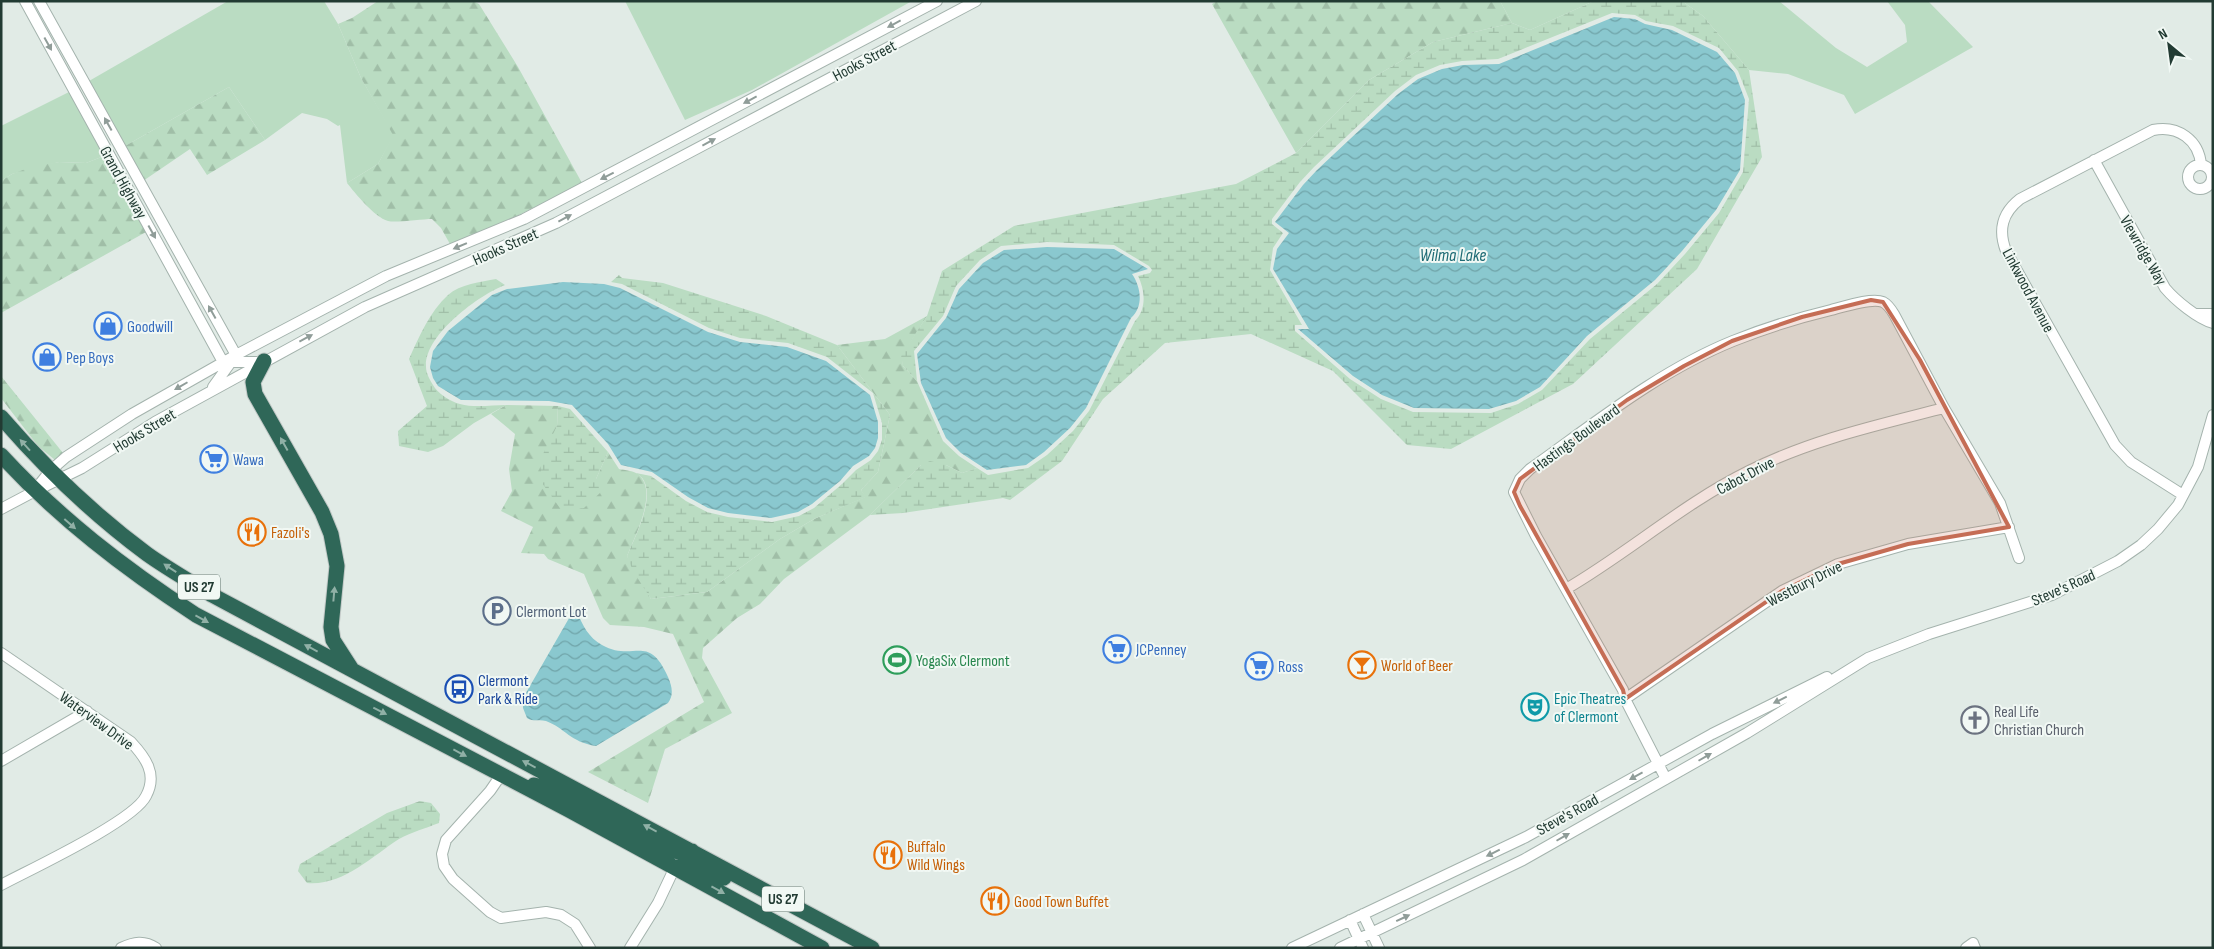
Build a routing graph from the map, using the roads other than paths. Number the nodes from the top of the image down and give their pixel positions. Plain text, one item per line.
1 (25, 1) edge
2 (39, 1) edge
3 (937, 1) edge
4 (976, 1) edge
5 (840, 53) junction
6 (849, 69) junction
7 (2094, 160) junction
8 (2201, 165) dead end
9 (2197, 314) junction
10 (2213, 314) edge
11 (2213, 323) edge
12 (230, 359) junction
13 (264, 361) junction
14 (202, 396) junction
15 (1944, 408) junction
16 (2213, 416) edge
17 (1, 418) edge
18 (1, 455) edge
19 (55, 476) junction
20 (34, 491) junction
21 (2184, 496) junction
22 (1, 510) edge
23 (2009, 527) junction
24 (2019, 558) dead end
25 (1566, 589) junction
26 (1, 653) edge
27 (354, 671) junction
28 (1840, 674) junction
29 (1625, 699) junction
30 (87, 711) junction
31 (420, 731) junction
32 (468, 731) junction
33 (1, 761) edge
34 (1658, 764) junction
35 (504, 776) junction
36 (1666, 779) junction
37 (693, 851) junction
38 (675, 867) junction
39 (1, 885) edge
40 (1363, 914) junction
41 (1350, 920) junction
42 (1372, 933) junction
43 (1361, 943) edge
44 (121, 948) edge
45 (156, 948) edge
46 (590, 948) edge
47 (630, 948) edge
48 (822, 948) edge
49 (871, 948) edge
50 (1292, 948) edge
51 (1340, 948) edge
52 (1378, 948) edge
53 (1966, 948) edge
54 (1976, 948) edge

1 -> 12 street, Grand Highway
12 -> 2 street, Grand Highway
3 -> 5 street, Hooks Street
4 - 6 street, Hooks Street
5 - 6 street
5 -> 12 street, Hooks Street
13 -> 6 street, Hooks Street
7 - 8 street, Linkwood Avenue
7 - 9 street, Viewridge Way
7 - 21 street, Linkwood Avenue
9 - 10 street
9 - 11 street, Viewridge Way
12 - 13 street
12 - 14 street
12 -> 19 street, Hooks Street
13 - 14 street, Hooks Street
27 -> 13 highway
14 - 19 street, Hooks Street
15 - 23 street
15 - 25 street, Cabot Drive
15 - 25 street, Hastings Boulevard
16 - 21 street, Steve's Road
19 -> 17 highway, US 27
18 - 20 highway, US 27
19 - 20 street, Hooks Street
27 -> 19 highway, US 27
20 - 22 street, Hooks Street
20 -> 31 highway, US 27
21 - 28 street, Steve's Road
23 - 24 street
23 - 29 street, Westbury Drive
25 - 29 street, Hastings Boulevard
26 - 30 street, Waterview Drive
27 - 32 highway, US 27
28 -> 34 street, Steve's Road
36 -> 28 street, Steve's Road
29 - 34 street, Hastings Boulevard
30 - 33 street
30 - 39 street, Waterview Drive
31 - 32 highway
31 -> 35 highway, US 27
37 -> 32 highway, US 27
34 - 36 street, Hastings Boulevard
34 -> 40 street, Steve's Road
35 - 37 highway
35 - 38 highway, US 27
35 - 46 street
42 -> 36 street, Steve's Road
37 - 49 highway, US 27
38 - 47 street
38 -> 48 highway, US 27
38 - 49 highway
40 - 41 street, Steve's Road
40 - 42 street
41 - 43 street
41 - 50 street, Steve's Road
42 - 43 street, Steve's Road
42 - 52 street
43 - 51 street, Steve's Road
44 - 45 street
53 - 54 street

